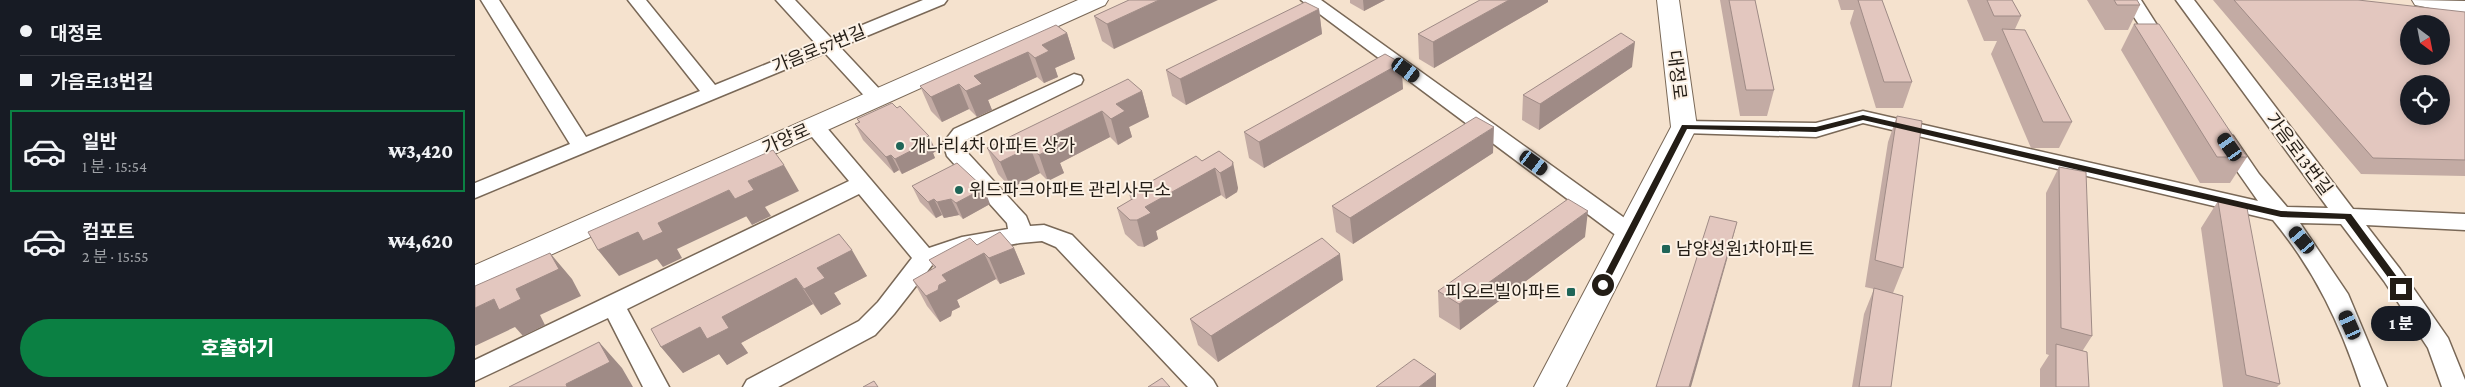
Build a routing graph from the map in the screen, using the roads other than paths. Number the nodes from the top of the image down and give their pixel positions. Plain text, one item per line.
1 (490, 0) edge
2 (637, 0) edge
3 (785, 0) edge
4 (1097, 0) edge
5 (1310, 0) edge
6 (1668, 0) edge
7 (2132, 0) edge
8 (2185, 0) edge
9 (2423, 0) edge
10 (2427, 0) edge
11 (929, 1) edge
12 (2465, 3) edge
13 (2465, 8) edge
14 (828, 46) junction
15 (2175, 66) edge
16 (1074, 80) dead end
17 (712, 94) junction
18 (877, 98) junction
19 (2213, 122) edge
20 (814, 126) junction
21 (1684, 127) junction
22 (582, 147) junction
23 (863, 183) junction
24 (475, 192) edge
25 (2281, 214) junction
26 (2348, 216) junction
27 (2465, 222) edge
28 (1629, 233) junction
29 (1020, 235) junction
30 (925, 258) junction
31 (475, 278) edge
32 (613, 305) junction
33 (475, 372) edge
34 (656, 387) edge
35 (756, 387) edge
36 (1204, 387) edge
37 (1551, 387) edge
38 (2374, 387) edge
39 (2455, 387) edge

1 - 22 street
2 - 17 street
3 - 14 street
4 - 18 street, 가양로
5 - 28 street
6 - 21 street, 대정로
7 - 15 street
8 - 26 street, 가음로13번길
9 - 13 street
10 - 12 street
11 - 14 street, 가음로57번길
14 - 17 street, 가음로57번길
14 - 18 street
16 - 29 street
17 - 22 street, 가음로57번길
18 - 20 street, 가양로
19 - 25 street
20 - 23 street
20 - 31 street, 가양로
21 - 25 street
21 - 28 street
22 - 24 street, 가음로57번길
23 - 30 street
23 - 32 street
25 - 26 street
25 - 38 street
26 - 27 street
26 - 39 street, 가음로13번길
28 - 37 street
29 - 30 street
29 - 36 street
30 - 35 street
32 - 33 street
32 - 34 street

